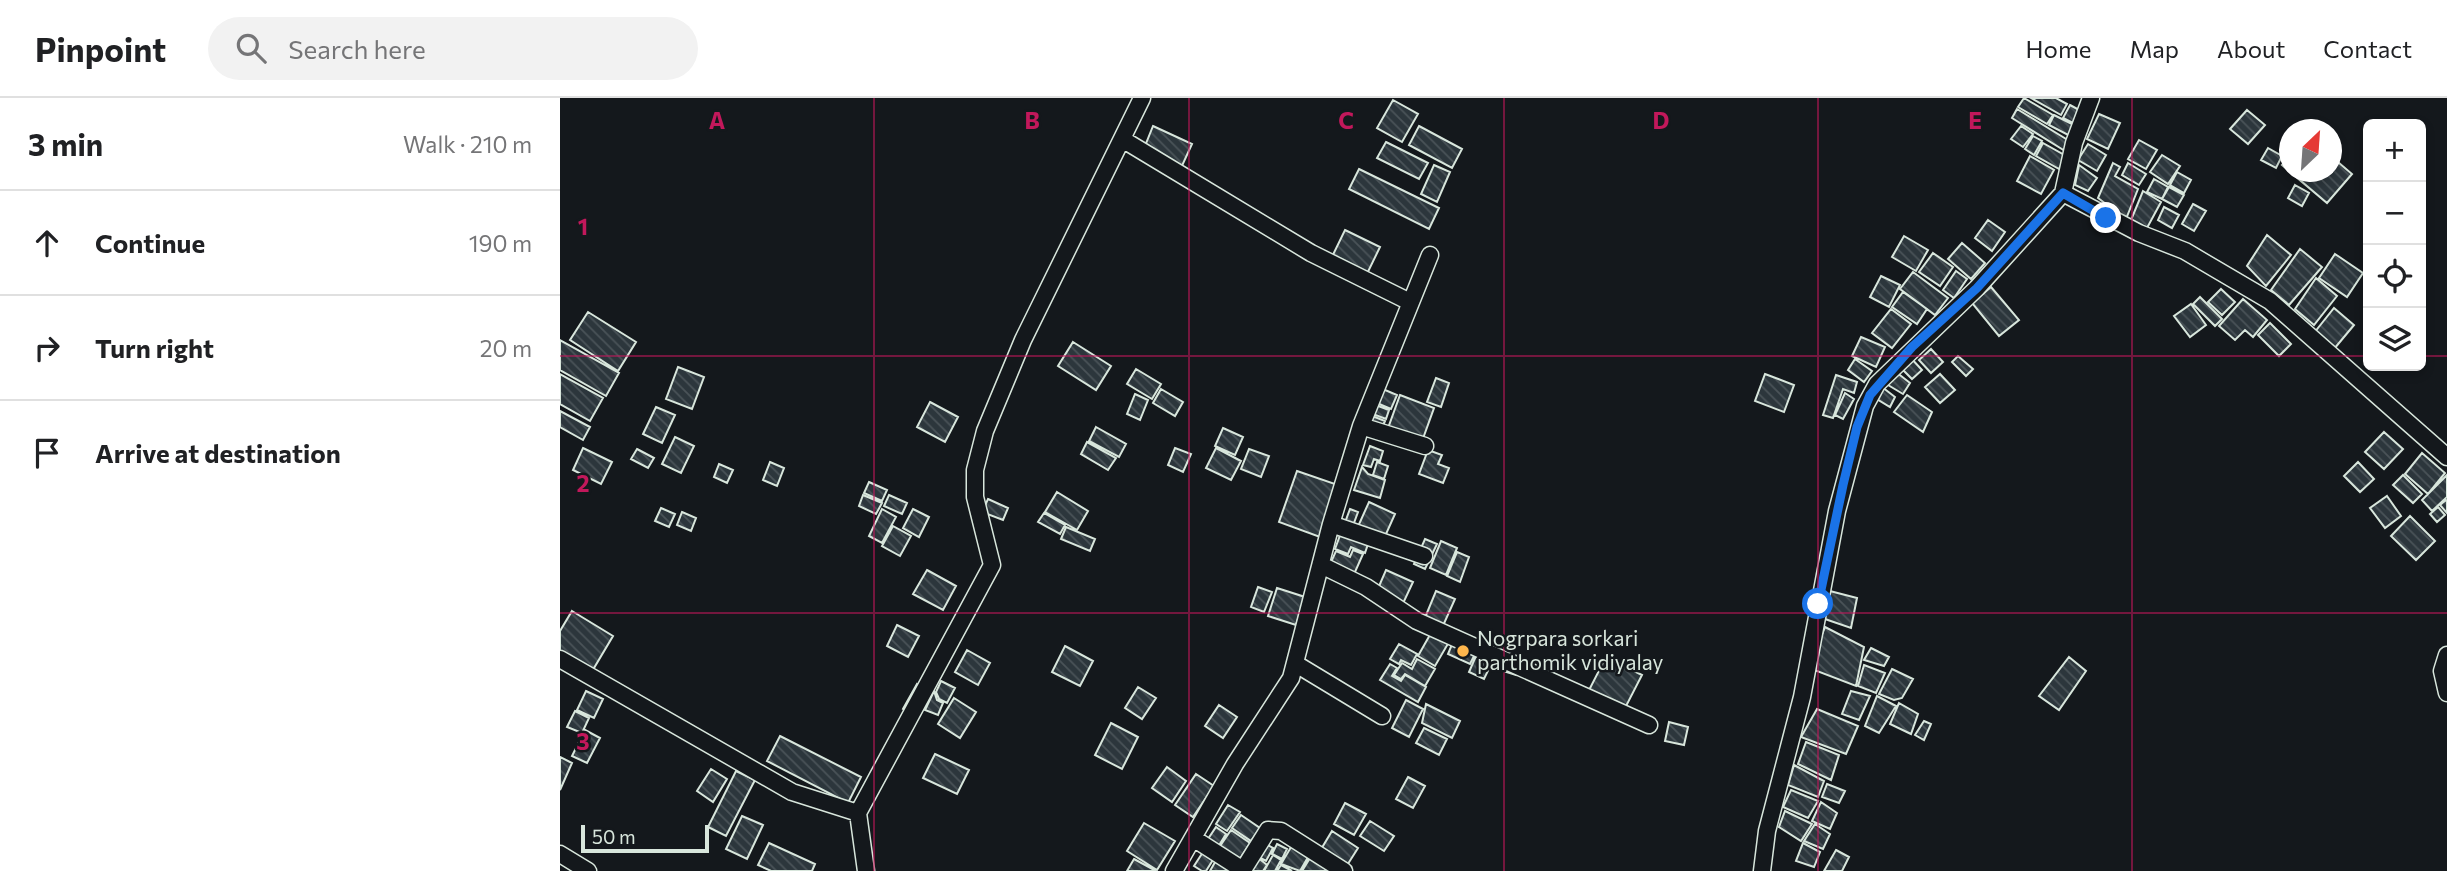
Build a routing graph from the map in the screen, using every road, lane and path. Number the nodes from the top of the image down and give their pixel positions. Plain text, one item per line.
1 (1142, 98) edge
2 (2091, 98) edge
3 (1122, 139) junction
4 (2063, 193) junction
5 (1430, 255) dead end
6 (1409, 302) junction
7 (1361, 426) junction
8 (1425, 446) dead end
9 (2447, 457) edge
10 (1331, 524) junction
11 (1424, 556) dead end
12 (1321, 565) junction
13 (2447, 654) edge
14 (560, 659) edge
15 (1296, 664) junction
16 (2447, 693) edge
17 (1382, 716) dead end
18 (1649, 725) dead end
19 (858, 813) junction
20 (1192, 838) junction
21 (560, 854) edge
22 (588, 871) edge
23 (866, 871) edge
24 (1174, 871) edge
25 (1344, 871) edge
26 (1762, 871) edge

1 - 3 street
2 - 4 street
3 - 6 street
3 - 19 street
4 - 9 street
4 - 26 street
5 - 6 street
6 - 7 street
7 - 8 street
7 - 10 street
10 - 11 street
10 - 12 street
12 - 15 street
12 - 18 street
13 - 16 street
14 - 19 street
15 - 17 street
15 - 20 street
19 - 23 street
20 - 24 street
20 - 25 street
21 - 22 street

